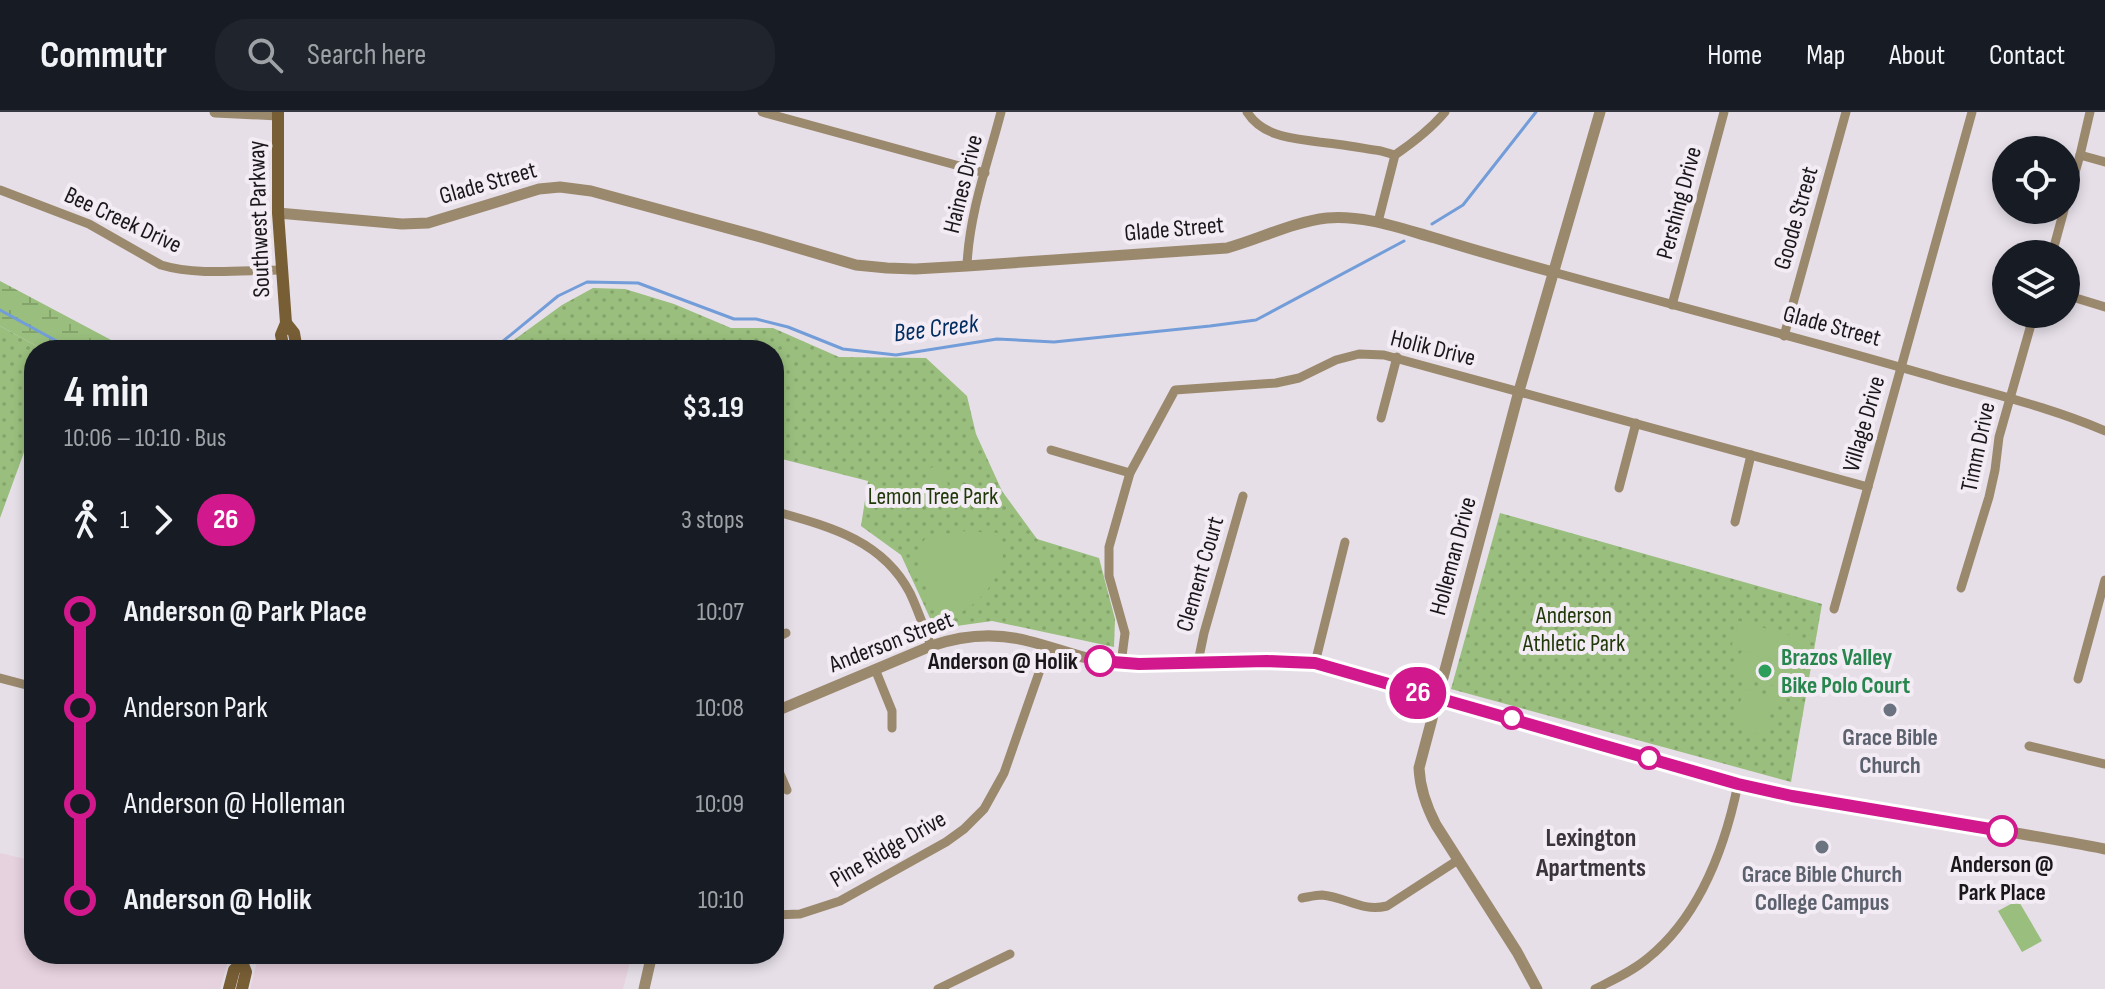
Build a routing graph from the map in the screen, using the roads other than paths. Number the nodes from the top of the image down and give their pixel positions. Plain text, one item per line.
1 (215, 112) edge
2 (762, 112) edge
3 (1001, 112) edge
4 (1247, 112) edge
5 (1445, 112) edge
6 (1600, 112) edge
7 (1724, 112) edge
8 (1846, 112) edge
9 (1972, 112) edge
10 (2090, 112) edge
11 (278, 114) edge
12 (1395, 155) junction
13 (2080, 155) joint
14 (2105, 162) edge
15 (985, 173) junction
16 (0, 190) edge
17 (278, 213) junction
18 (1378, 222) junction
19 (967, 266) junction
20 (281, 270) junction
21 (1553, 272) junction
22 (2080, 299) edge
23 (1672, 305) junction
24 (2105, 307) edge
25 (286, 323) junction
26 (2030, 328) edge
27 (1784, 336) junction
28 (282, 340) edge
29 (295, 340) edge
30 (1397, 357) junction
31 (1901, 367) junction
32 (1519, 391) junction
33 (2009, 399) junction
34 (1381, 418) dead end
35 (1636, 423) junction
36 (2105, 431) edge
37 (1051, 450) dead end
38 (1751, 455) junction
39 (1130, 473) junction
40 (1868, 487) junction
41 (1619, 488) dead end
42 (1243, 496) dead end
43 (784, 514) edge
44 (1735, 522) dead end
45 (1345, 542) dead end
46 (2105, 580) edge
47 (1961, 588) dead end
48 (1834, 609) dead end
49 (931, 646) junction
50 (1048, 647) junction
51 (1198, 662) junction
52 (1315, 663) junction
53 (1121, 664) junction
54 (875, 669) junction
55 (0, 678) edge
56 (2078, 679) dead end
57 (24, 684) edge
58 (1439, 697) junction
59 (784, 708) edge
60 (892, 728) dead end
61 (2029, 746) dead end
62 (2105, 764) edge
63 (784, 783) edge
64 (1738, 784) junction
65 (787, 790) dead end
66 (2105, 849) edge
67 (1458, 860) junction
68 (1302, 898) dead end
69 (784, 915) edge
70 (1010, 954) dead end
71 (239, 964) edge
72 (245, 964) edge
73 (650, 964) edge
74 (229, 989) edge
75 (242, 989) edge
76 (644, 989) edge
77 (938, 989) edge
78 (1537, 989) edge
79 (1595, 989) edge

1 - 11 street
2 - 15 street
3 - 15 street, Haines Drive
4 - 12 street
5 - 12 street
6 - 21 street, Holleman Drive
7 - 23 street, Pershing Drive
8 - 27 street, Goode Street
9 - 31 street, Village Drive
10 - 13 street
11 - 17 main road, Southwest Parkway
12 - 18 street
13 - 14 street
15 - 19 street, Haines Drive
16 - 20 street, Bee Creek Drive
17 - 19 street, Glade Street
17 - 20 main road, Southwest Parkway
18 - 19 street, Glade Street
18 - 21 street, Glade Street
20 - 25 main road, Southwest Parkway
21 - 23 street, Glade Street
21 - 32 street, Holleman Drive
22 - 24 street
23 - 27 street, Glade Street
25 - 28 main road, Southwest Parkway
25 - 29 main road, Southwest Parkway
26 - 33 street, Timm Drive
27 - 31 street, Glade Street
30 - 32 street, Holik Drive
30 - 34 street
30 - 39 street, Holik Drive
31 - 33 street, Glade Street
31 - 40 street, Village Drive
32 - 35 street, Holik Drive
32 - 58 street, Holleman Drive
33 - 36 street, Glade Street
33 - 47 street, Timm Drive
35 - 38 street, Holik Drive
35 - 41 street
37 - 39 street
38 - 40 street, Holik Drive
38 - 44 street
39 - 53 street, Holik Drive
40 - 48 street, Village Drive
42 - 51 street, Clement Court
43 - 49 street
45 - 52 street
46 - 56 street
49 - 50 street, Anderson Street
49 - 54 street, Anderson Street
50 - 53 street, Anderson Street
50 - 69 street, Pine Ridge Drive
51 - 52 street, Anderson Street
51 - 53 street, Anderson Street
52 - 58 street, Anderson Street
54 - 59 street, Anderson Street
54 - 60 street
55 - 57 street
58 - 64 street, Anderson Street
58 - 67 street, Holleman Drive
61 - 62 street
63 - 65 street
64 - 66 street, Anderson Street
64 - 79 street
67 - 68 street
67 - 78 street, Holleman Drive
70 - 77 street
71 - 74 main road
72 - 75 main road
73 - 76 street

